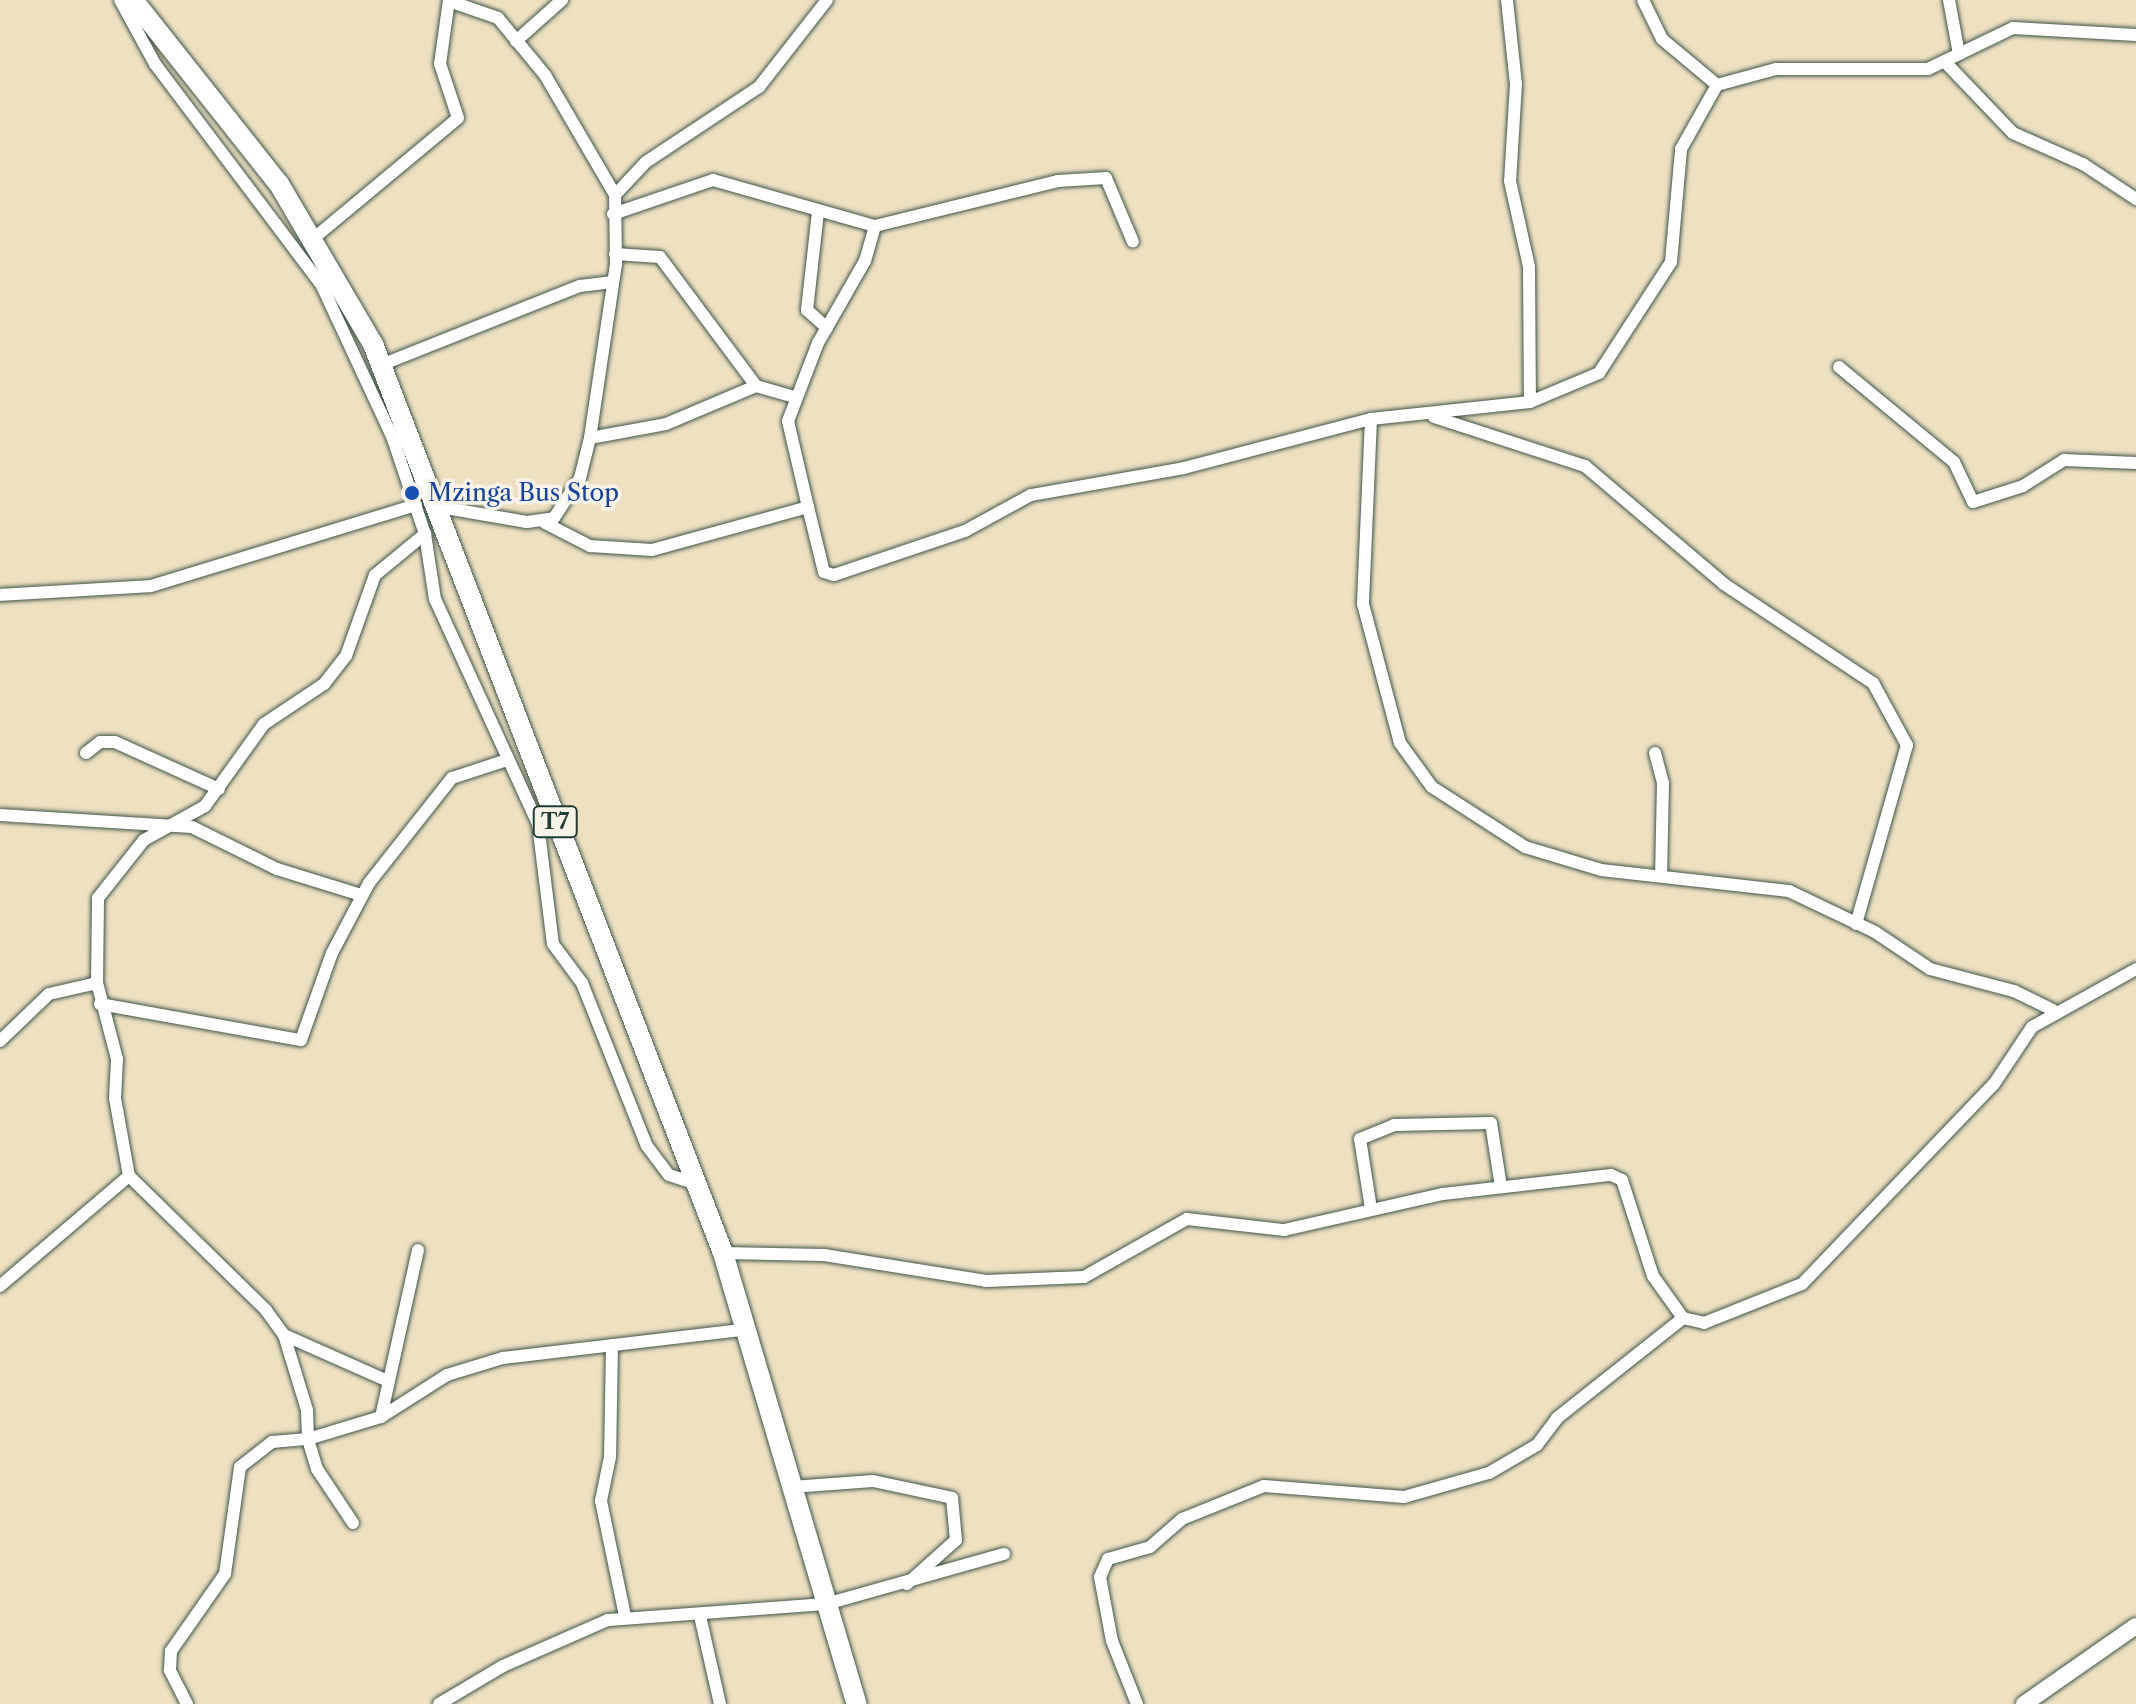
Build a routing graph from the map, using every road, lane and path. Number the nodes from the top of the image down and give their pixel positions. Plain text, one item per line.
1 (120, 0) edge
2 (133, 0) edge
3 (449, 0) edge
4 (562, 0) edge
5 (827, 0) edge
6 (1507, 0) edge
7 (1643, 0) edge
8 (1949, 0) edge
9 (2136, 35) edge
10 (516, 41) junction
11 (1959, 54) junction
12 (1946, 63) junction
13 (1717, 85) junction
14 (615, 195) junction
15 (2136, 199) edge
16 (818, 212) junction
17 (613, 214) junction
18 (875, 226) junction
19 (314, 238) junction
20 (1133, 242) dead end
21 (615, 254) junction
22 (613, 282) junction
23 (827, 328) junction
24 (381, 365) junction
25 (1839, 367) dead end
26 (756, 386) junction
27 (794, 397) junction
28 (1530, 402) junction
29 (1427, 415) junction
30 (1371, 419) junction
31 (590, 438) junction
32 (2136, 463) edge
33 (425, 505) junction
34 (808, 507) junction
35 (545, 523) junction
36 (425, 534) junction
37 (0, 595) edge
38 (86, 753) dead end
39 (1655, 753) dead end
40 (504, 761) junction
41 (219, 789) junction
42 (0, 815) edge
43 (163, 829) junction
44 (1661, 875) junction
45 (361, 895) junction
46 (1856, 924) junction
47 (2136, 969) edge
48 (97, 983) junction
49 (100, 1004) junction
50 (2053, 1010) junction
51 (0, 1041) edge
52 (129, 1176) junction
53 (694, 1183) junction
54 (1501, 1187) junction
55 (1371, 1209) junction
56 (418, 1250) dead end
57 (723, 1253) junction
58 (0, 1286) edge
59 (1683, 1318) junction
60 (743, 1330) junction
61 (284, 1335) junction
62 (612, 1345) junction
63 (388, 1381) junction
64 (381, 1417) junction
65 (308, 1439) junction
66 (792, 1487) junction
67 (353, 1523) dead end
68 (1004, 1554) dead end
69 (907, 1584) junction
70 (826, 1604) junction
71 (625, 1616) junction
72 (700, 1616) junction
73 (2136, 1626) edge
74 (187, 1704) edge
75 (439, 1704) edge
76 (720, 1704) edge
77 (857, 1704) edge
78 (1137, 1704) edge
79 (2024, 1704) edge

1 - 33 street
2 - 19 highway, T7
3 - 10 street
3 - 19 street
4 - 10 street
5 - 14 street
6 - 28 street
7 - 13 street
8 - 11 street
9 - 11 street
10 - 14 street
11 - 12 street
12 - 13 street
12 - 15 street
13 - 28 street
14 - 17 street
16 - 17 street
16 - 18 street
16 - 23 street
17 - 21 street
18 - 20 street
18 - 23 street
19 - 24 highway, T7
21 - 22 street
21 - 26 street
22 - 24 street
22 - 31 street
23 - 27 street
24 - 33 highway, T7
25 - 32 street
26 - 27 street
26 - 31 street
27 - 34 street
28 - 29 street
29 - 30 street
29 - 46 street
30 - 34 street
30 - 44 street
31 - 35 street
33 - 35 street
33 - 36 street
33 - 37 street
33 - 53 highway, T7
34 - 35 street
36 - 40 street
36 - 41 street
38 - 41 street
39 - 44 street
40 - 45 street
40 - 53 street
41 - 43 street
42 - 43 street
43 - 45 street
43 - 48 street
44 - 46 street
45 - 49 street
46 - 50 street
47 - 50 street
48 - 49 street
48 - 51 street
49 - 52 street
50 - 59 street
52 - 58 street
52 - 61 street
53 - 57 highway, T7
54 - 55 street
54 - 55 street
54 - 59 street
55 - 57 street
56 - 63 street
57 - 60 highway, T7
59 - 78 street
60 - 62 street
60 - 66 highway, T7
61 - 63 street
61 - 65 street
62 - 64 street
62 - 71 street
63 - 64 street
64 - 65 street
65 - 67 street
65 - 74 street
66 - 69 street
66 - 70 highway, T7
68 - 69 street
69 - 70 street
70 - 72 street
70 - 77 highway, T7
71 - 72 street
71 - 75 street
72 - 76 street
73 - 79 main road

